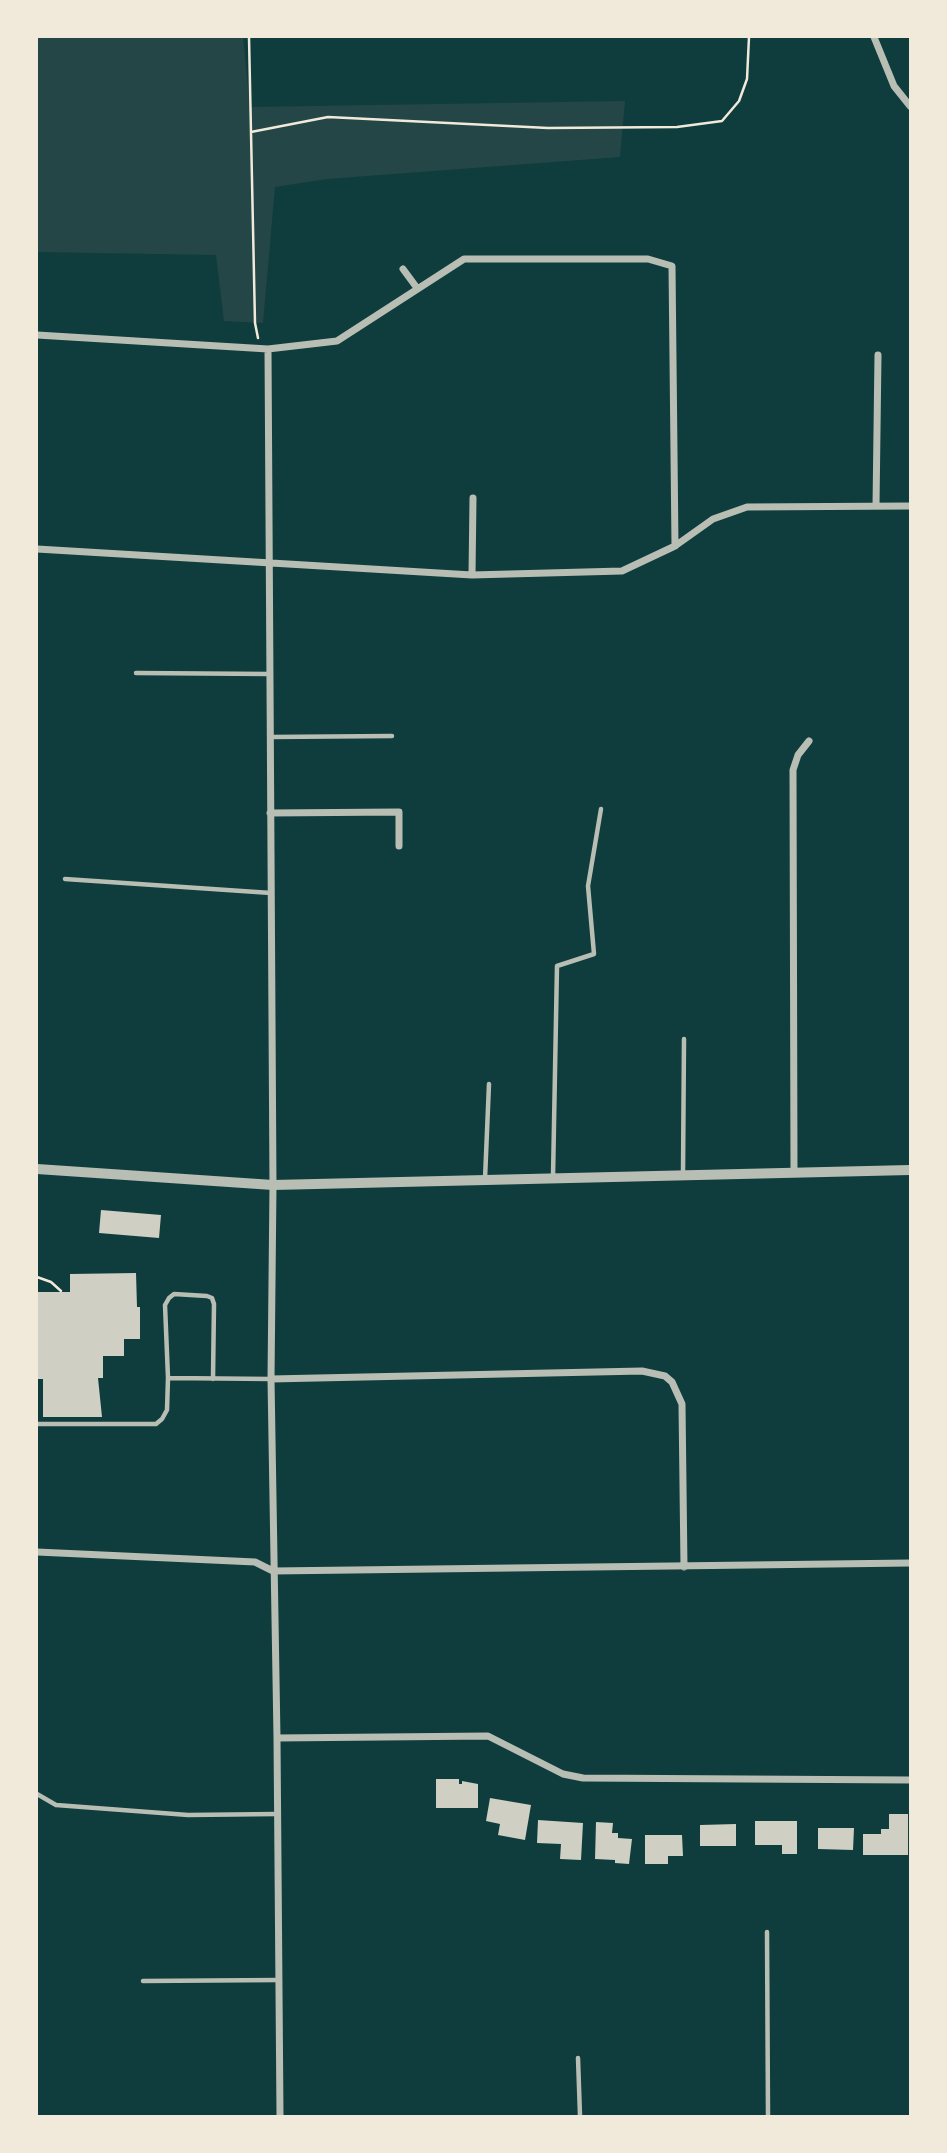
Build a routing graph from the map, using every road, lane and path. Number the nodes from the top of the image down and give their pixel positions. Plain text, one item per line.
1 (249, 37) edge
2 (749, 37) edge
3 (874, 38) edge
4 (910, 106) edge
5 (251, 132) junction
6 (403, 269) dead end
7 (417, 288) junction
8 (37, 335) edge
9 (264, 348) junction
10 (878, 355) dead end
11 (474, 498) dead end
12 (876, 506) junction
13 (910, 506) edge
14 (675, 546) junction
15 (37, 549) edge
16 (269, 563) junction
17 (472, 575) junction
18 (136, 673) dead end
19 (270, 674) junction
20 (392, 736) dead end
21 (270, 737) junction
22 (809, 741) dead end
23 (601, 808) dead end
24 (270, 813) junction
25 (399, 846) dead end
26 (65, 879) dead end
27 (271, 892) junction
28 (684, 1039) dead end
29 (489, 1084) dead end
30 (37, 1169) edge
31 (910, 1170) edge
32 (794, 1172) junction
33 (683, 1175) junction
34 (553, 1178) junction
35 (485, 1180) junction
36 (273, 1185) junction
37 (37, 1277) edge
38 (61, 1291) dead end
39 (167, 1378) junction
40 (213, 1378) junction
41 (271, 1379) junction
42 (37, 1424) edge
43 (37, 1552) edge
44 (910, 1563) edge
45 (684, 1567) junction
46 (273, 1571) junction
47 (277, 1738) junction
48 (910, 1780) edge
49 (37, 1794) edge
50 (278, 1814) junction
51 (767, 1932) dead end
52 (279, 1980) junction
53 (143, 1982) dead end
54 (578, 2058) dead end
55 (281, 2116) edge
56 (580, 2116) edge
57 (768, 2116) edge

1 - 5 path
2 - 5 path
3 - 4 street
5 - 9 path
6 - 7 street
7 - 9 street
7 - 14 street
8 - 9 street
9 - 16 street
10 - 12 street
11 - 17 street
12 - 13 street
12 - 14 street
14 - 17 street
15 - 16 street
16 - 17 street
16 - 19 street
18 - 19 lane
19 - 21 street
20 - 21 lane
21 - 24 street
22 - 32 street
23 - 34 lane
24 - 25 street
24 - 27 street
26 - 27 lane
27 - 36 street
28 - 33 lane
29 - 35 lane
30 - 36 street
31 - 32 street
32 - 33 street
33 - 34 street
34 - 35 street
35 - 36 street
36 - 41 street
37 - 38 path
39 - 40 lane
39 - 40 lane
39 - 42 lane
40 - 41 lane
41 - 45 street
41 - 46 street
43 - 46 street
44 - 45 street
45 - 46 street
46 - 47 street
47 - 48 street
47 - 50 street
49 - 50 lane
50 - 52 street
51 - 57 lane
52 - 53 lane
52 - 55 street
54 - 56 lane

